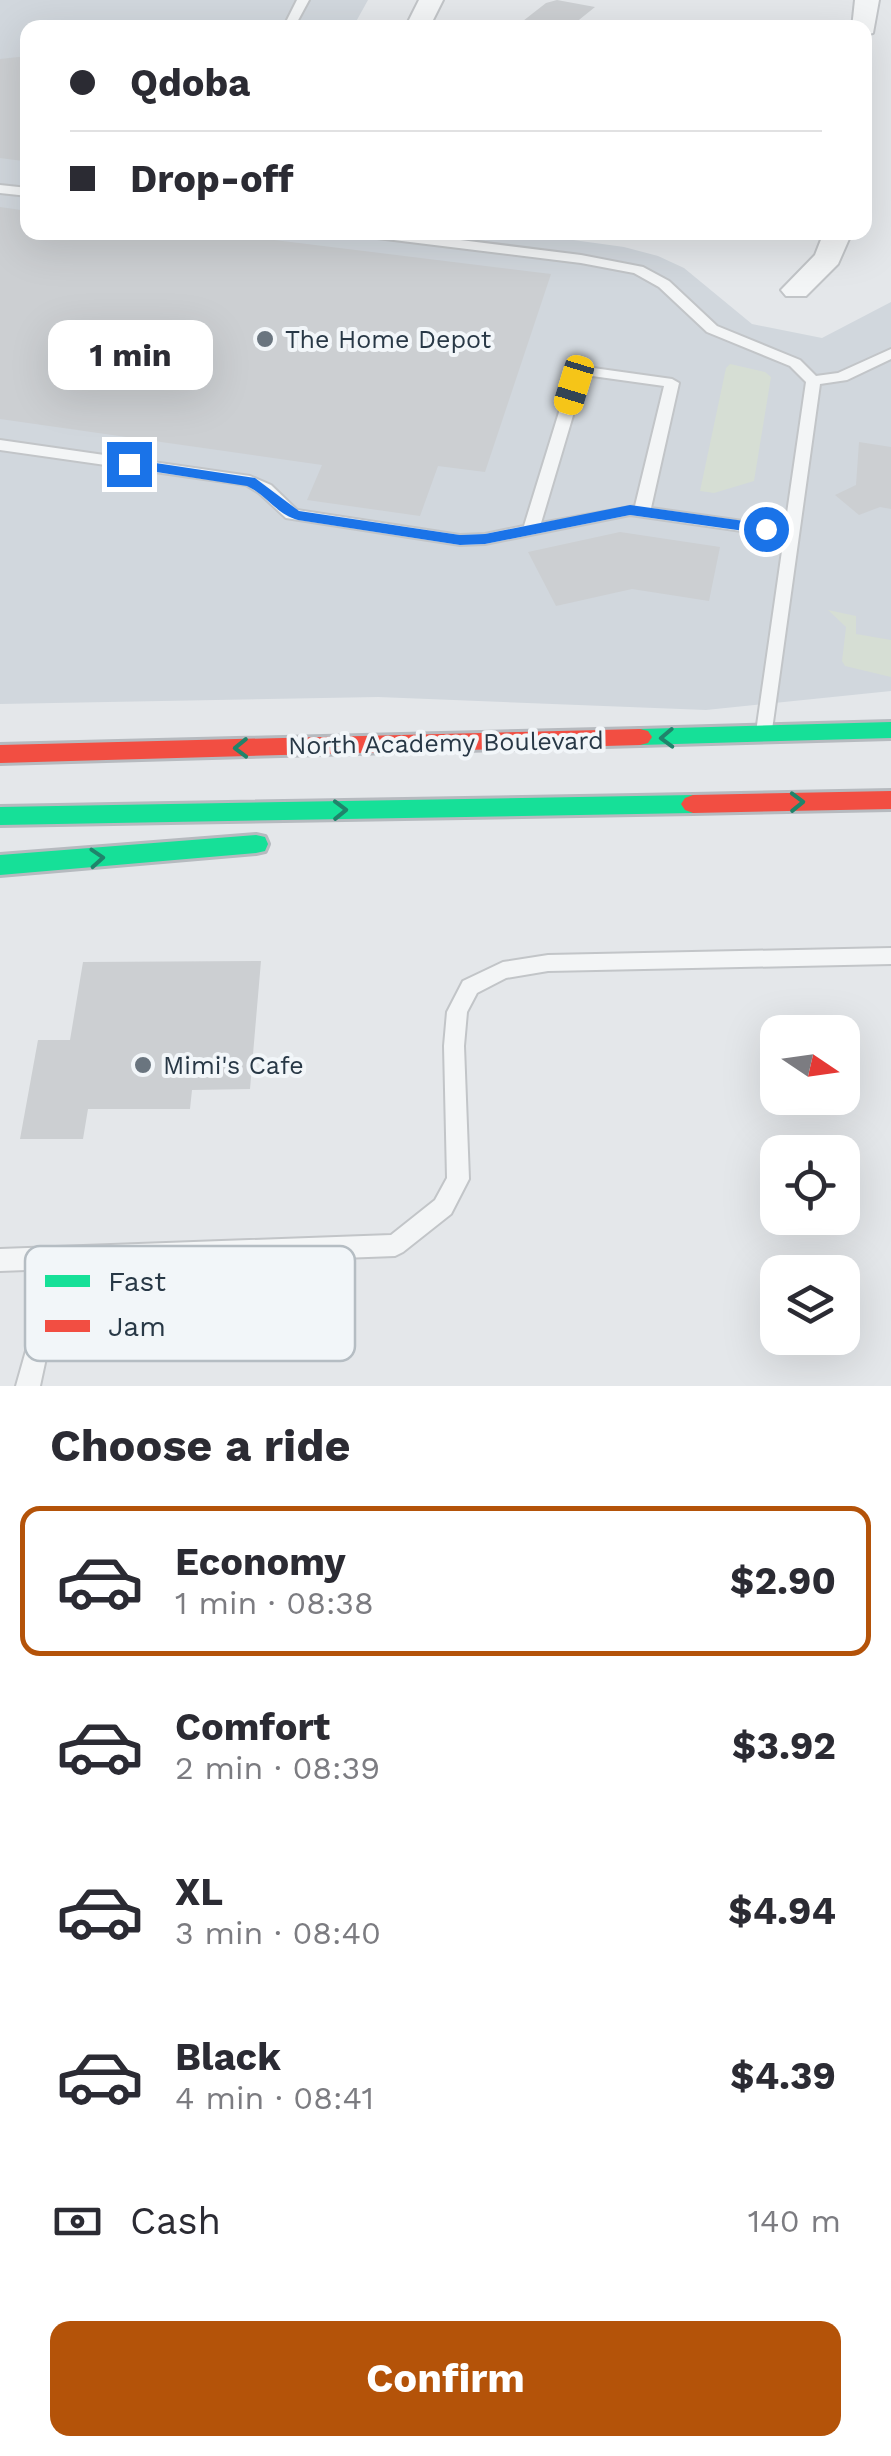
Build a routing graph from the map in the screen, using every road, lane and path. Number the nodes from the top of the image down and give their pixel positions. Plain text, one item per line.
1 (426, 240) edge
2 (835, 240) edge
3 (796, 290) dead end
4 (891, 354) edge
5 (813, 381) junction
6 (0, 444) edge
7 (642, 511) junction
8 (531, 528) junction
9 (790, 533) junction
10 (400, 720) dead end
11 (891, 730) edge
12 (764, 736) junction
13 (548, 741) junction
14 (0, 754) edge
15 (891, 800) edge
16 (702, 804) junction
17 (0, 816) edge
18 (371, 833) dead end
19 (275, 842) dead end
20 (0, 865) edge
21 (891, 956) edge
22 (355, 1247) edge
23 (25, 1259) edge
24 (0, 1260) edge
25 (33, 1361) edge
26 (28, 1386) edge

1 - 5 lane
2 - 3 street
4 - 5 lane
5 - 9 lane
6 - 8 lane
7 - 8 lane
7 - 8 lane
7 - 9 lane
9 - 12 lane
10 - 13 highway
11 - 12 highway, North Academy Boulevard
12 -> 13 highway, North Academy Boulevard
13 -> 14 highway, North Academy Boulevard
16 -> 15 highway
17 -> 16 highway
16 - 18 highway
20 -> 19 highway
21 - 22 lane
23 - 24 lane
25 - 26 lane

